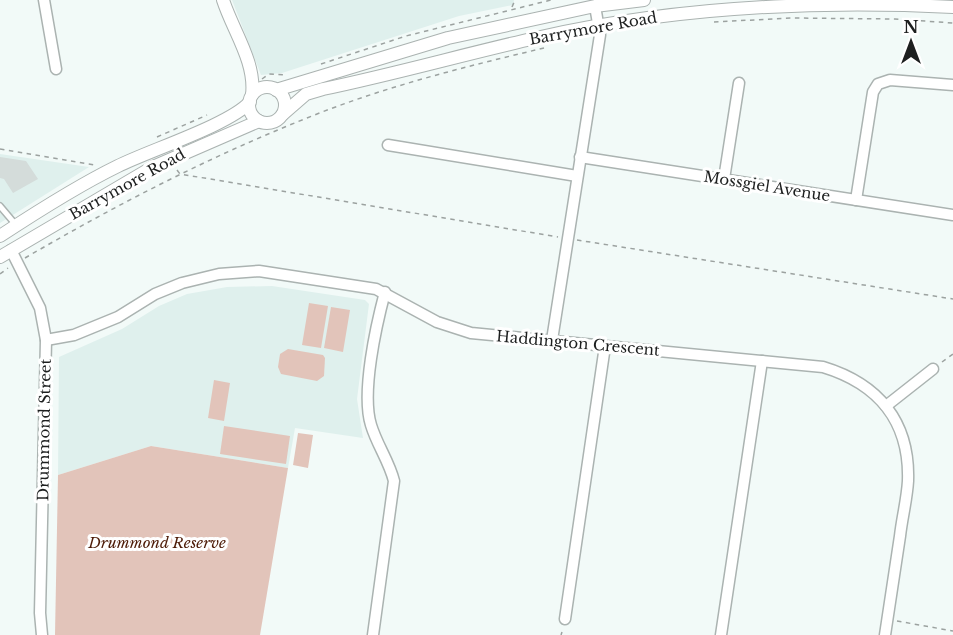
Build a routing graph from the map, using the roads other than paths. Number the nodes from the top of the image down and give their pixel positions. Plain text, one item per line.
1 (44, 0) edge
2 (223, 0) edge
3 (642, 0) edge
4 (793, 2) edge
5 (595, 6) junction
6 (953, 7) edge
7 (645, 18) junction
8 (600, 26) junction
9 (248, 63) junction
10 (56, 69) dead end
11 (739, 83) dead end
12 (953, 85) edge
13 (273, 89) junction
14 (251, 98) junction
15 (283, 114) junction
16 (259, 121) junction
17 (388, 145) dead end
18 (580, 157) junction
19 (577, 176) junction
20 (724, 179) junction
21 (856, 200) junction
22 (0, 206) edge
23 (953, 215) edge
24 (19, 220) junction
25 (1, 236) edge
26 (11, 250) junction
27 (0, 257) edge
28 (385, 292) junction
29 (46, 340) junction
30 (552, 340) junction
31 (605, 346) junction
32 (762, 362) junction
33 (933, 369) road end
34 (886, 406) junction
35 (565, 619) dead end
36 (42, 635) edge
37 (373, 635) edge
38 (721, 635) edge
39 (885, 635) edge

1 - 10 street
2 - 9 street
3 - 5 street, Barrymore Road
3 - 7 lane
4 - 6 street, Barrymore Road
4 - 7 street, Barrymore Road
5 - 8 street
5 - 13 street, Barrymore Road
7 - 8 street, Barrymore Road
8 - 15 street, Barrymore Road
8 - 18 street
9 - 13 street
9 - 14 street
11 - 20 street
12 - 21 street
13 - 14 street
13 - 15 street
14 - 16 street
14 - 24 street, Barrymore Road
15 - 16 street
16 - 26 street, Barrymore Road
17 - 19 street
18 - 19 street
18 - 20 street, Mossgiel Avenue
19 - 30 street
20 - 21 street, Mossgiel Avenue
21 - 23 street, Mossgiel Avenue
22 - 24 lane
24 - 25 street, Barrymore Road
25 - 26 street, Drummond Street
26 - 27 street, Barrymore Road
26 - 29 street, Drummond Street
28 - 29 street, Haddington Crescent
28 - 30 street, Haddington Crescent
28 - 37 street
29 - 36 street, Drummond Street
30 - 31 street, Haddington Crescent
31 - 32 street, Haddington Crescent
31 - 35 street
32 - 34 street, Haddington Crescent
32 - 38 street
33 - 34 street
34 - 39 street, Haddington Crescent

